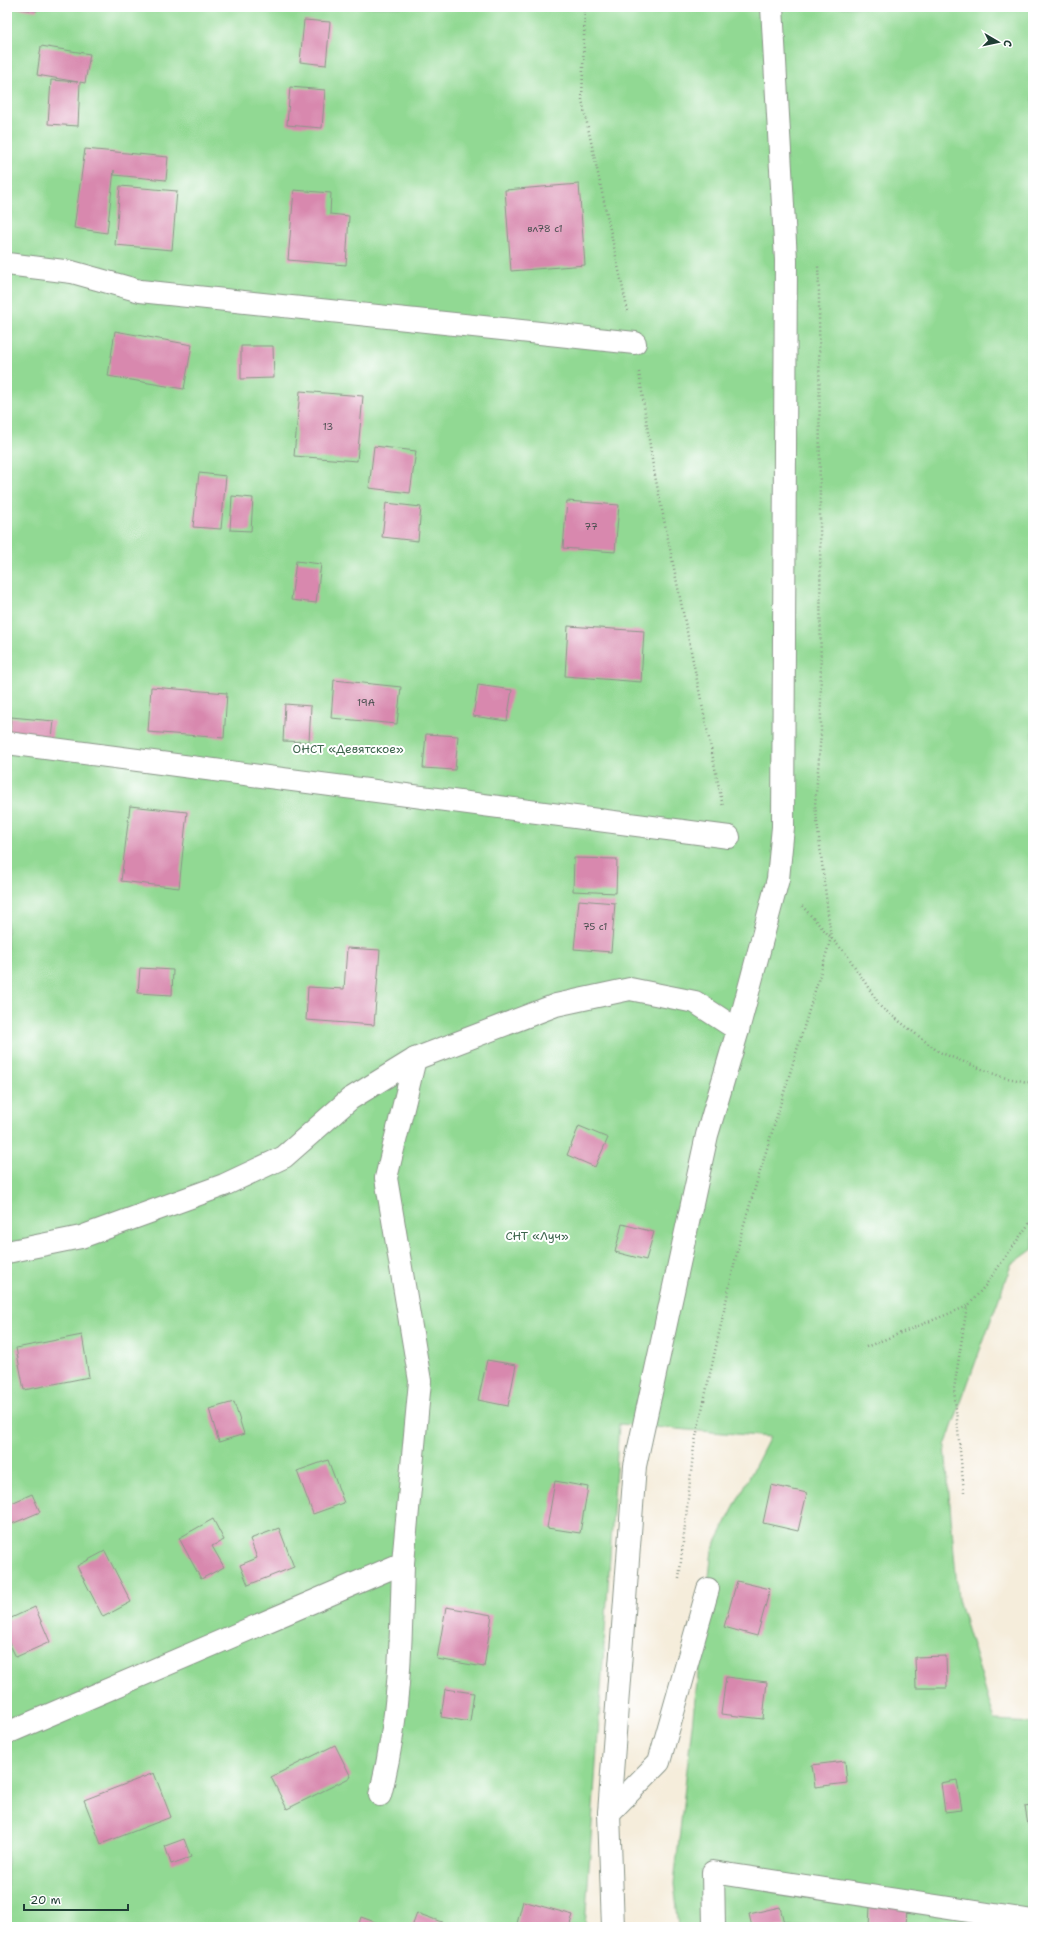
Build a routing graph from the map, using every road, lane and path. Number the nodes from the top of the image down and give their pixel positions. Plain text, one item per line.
1 (585, 7) edge
2 (772, 7) edge
3 (7, 264) edge
4 (635, 343) junction
5 (7, 743) edge
6 (729, 837) joint
7 (778, 879) junction
8 (738, 1030) junction
9 (415, 1059) junction
10 (1033, 1083) edge
11 (1033, 1218) edge
12 (7, 1252) edge
13 (968, 1306) junction
14 (866, 1347) dead end
15 (964, 1492) dead end
16 (403, 1563) junction
17 (708, 1589) dead end
18 (7, 1733) edge
19 (380, 1795) dead end
20 (609, 1813) junction
21 (1033, 1921) edge
22 (614, 1927) edge
23 (714, 1927) edge

1 - 4 path
2 - 7 street
3 - 4 street
4 - 6 path
5 - 6 street
7 - 8 street
7 - 10 path
8 - 9 street
8 - 20 street
9 - 12 street
9 - 16 street
11 - 13 path
13 - 14 path
13 - 15 path
16 - 18 street
16 - 19 street
17 - 20 street
20 - 22 street
21 - 23 street

